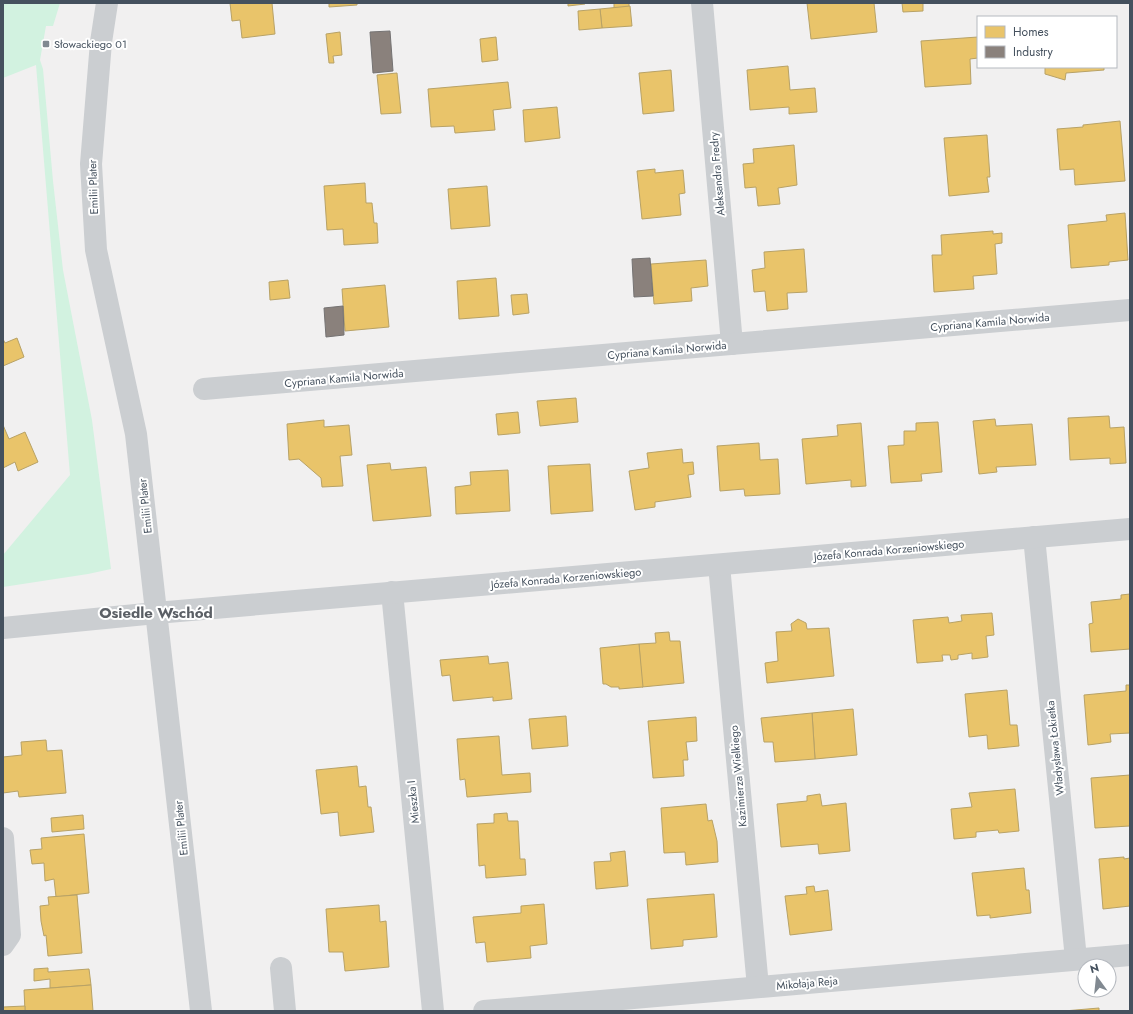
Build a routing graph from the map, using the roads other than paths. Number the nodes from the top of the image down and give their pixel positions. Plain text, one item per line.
1 (107, 3) edge
2 (702, 3) edge
3 (1130, 310) edge
4 (732, 344) junction
5 (204, 390) dead end
6 (1130, 529) edge
7 (1034, 537) junction
8 (719, 564) junction
9 (392, 592) junction
10 (156, 613) junction
11 (3, 628) edge
12 (3, 838) edge
13 (3, 945) edge
14 (1130, 955) edge
15 (1076, 959) junction
16 (281, 968) dead end
17 (758, 987) junction
18 (201, 1011) edge
19 (285, 1011) edge
20 (433, 1011) edge
21 (484, 1011) edge

1 - 10 street, Emilii Plater
2 - 4 street, Aleksandra Fredry
3 - 4 street, Cypriana Kamila Norwida
4 - 5 street, Cypriana Kamila Norwida
6 - 7 street, Józefa Konrada Korzeniowskiego
7 - 8 street, Józefa Konrada Korzeniowskiego
7 - 15 street, Władysława Łokietka
8 - 9 street, Józefa Konrada Korzeniowskiego
8 - 17 street, Kazimierza Wielkiego
9 - 10 street, Józefa Konrada Korzeniowskiego
9 - 20 street, Mieszka I
10 - 11 street, Józefa Konrada Korzeniowskiego
10 - 18 street, Emilii Plater
12 - 13 street
14 - 15 street, Mikołaja Reja
15 - 17 street, Mikołaja Reja
16 - 19 street
17 - 21 street, Mikołaja Reja

